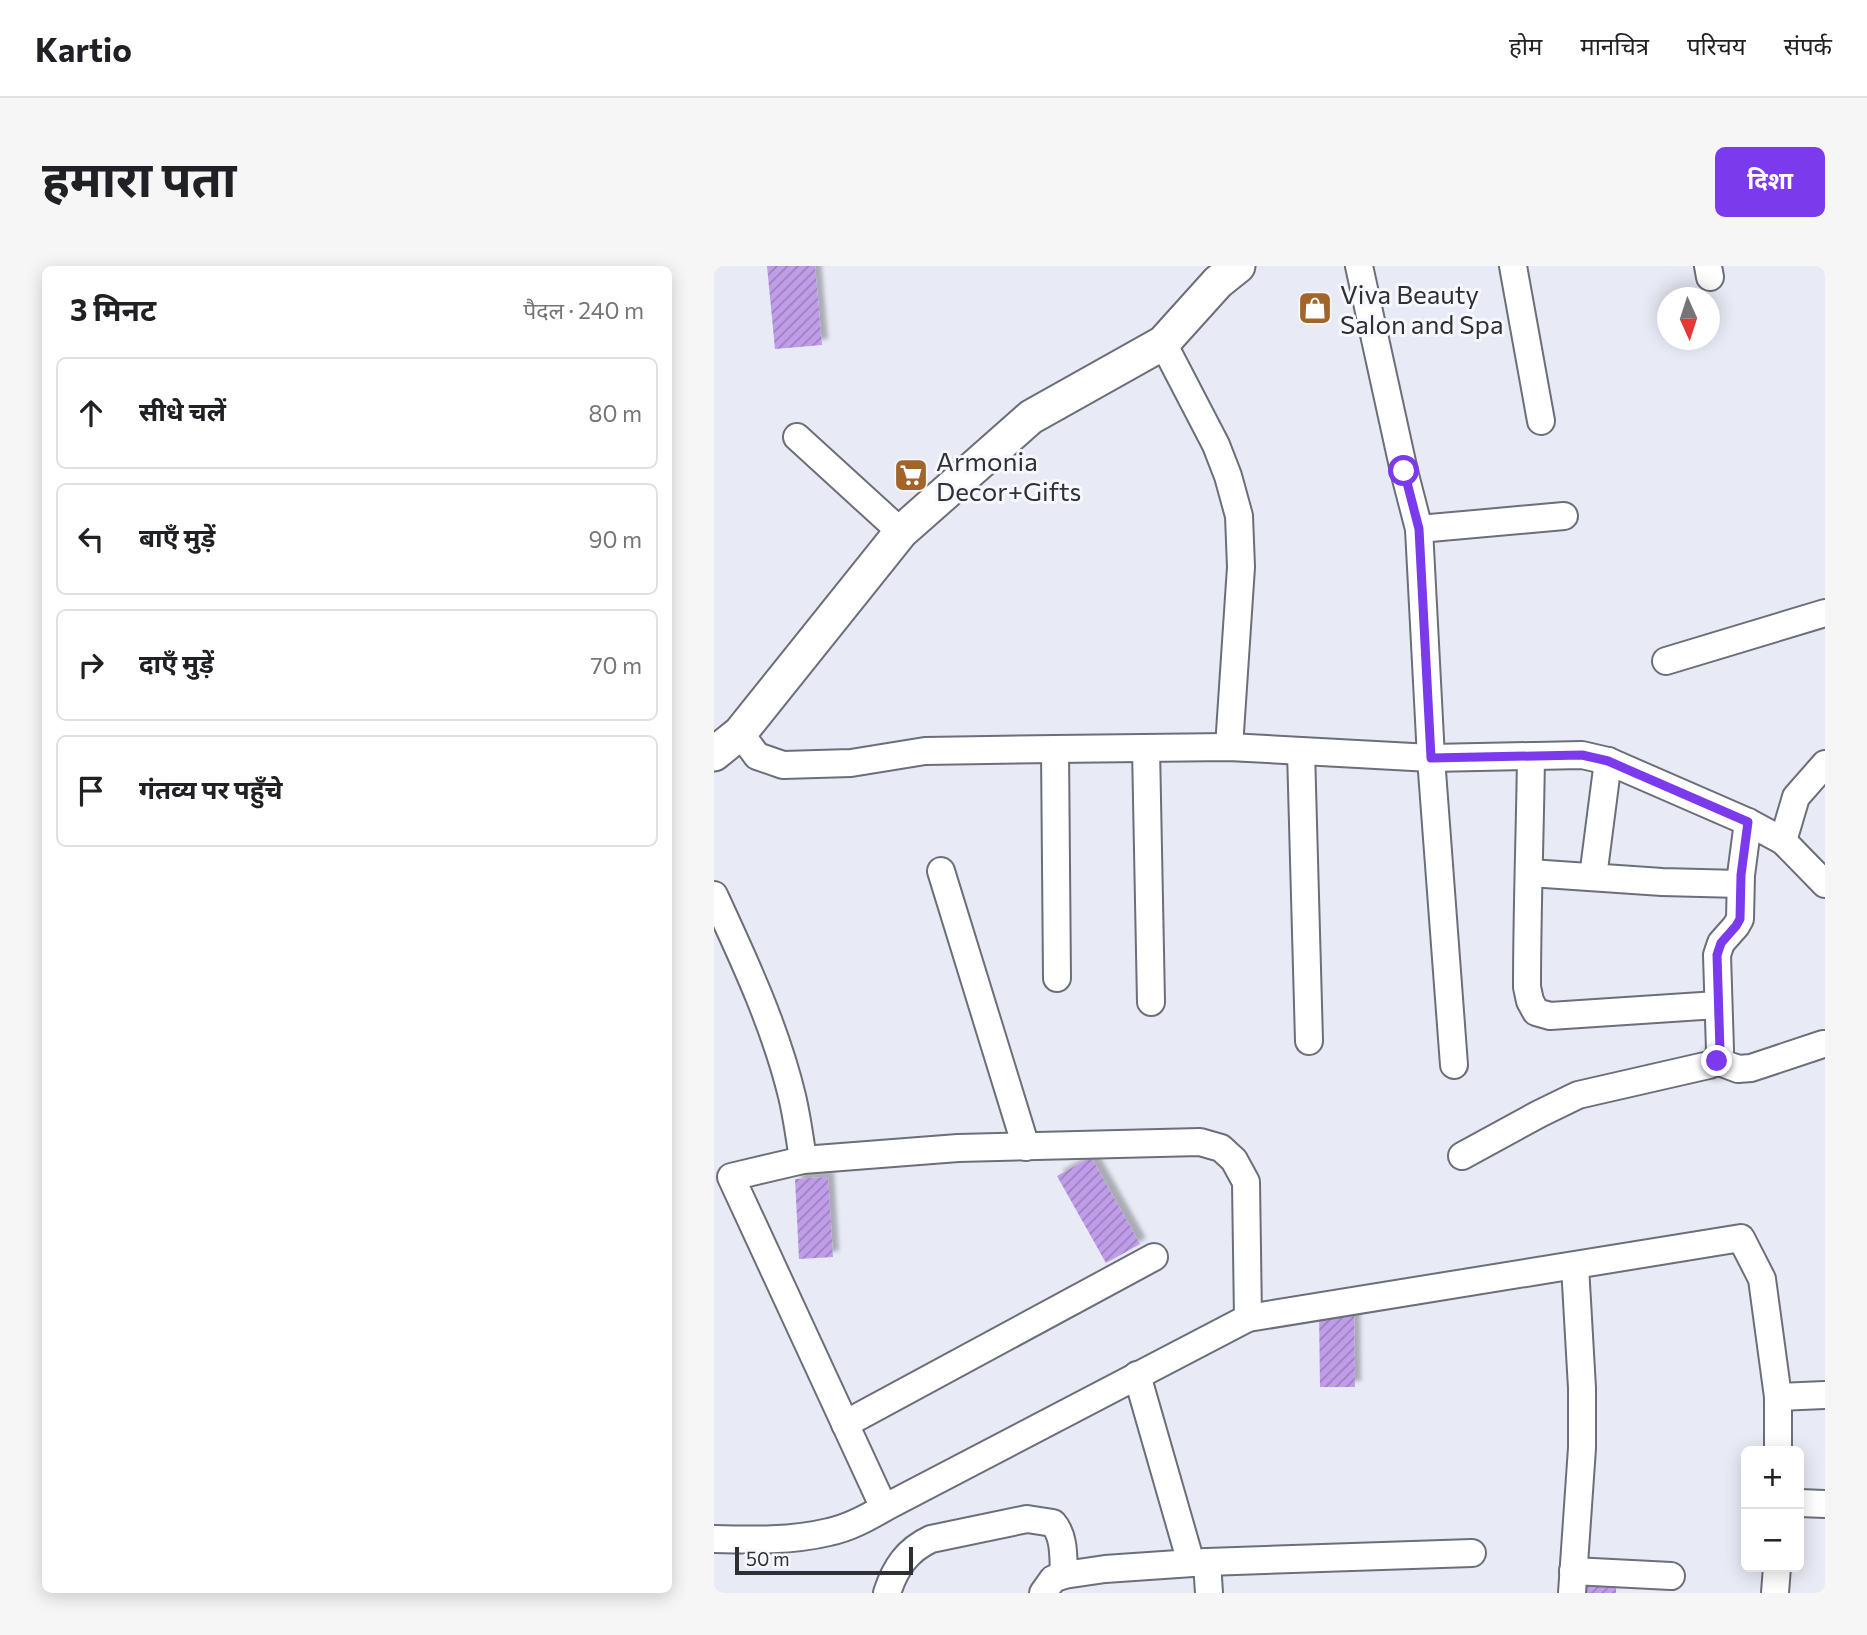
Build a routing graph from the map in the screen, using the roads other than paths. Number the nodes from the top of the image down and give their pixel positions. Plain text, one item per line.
1 (1238, 266) edge
2 (1359, 266) edge
3 (1513, 266) edge
4 (1163, 343) junction
5 (1541, 421) dead end
6 (797, 437) dead end
7 (1564, 516) dead end
8 (1419, 529) junction
9 (901, 532) junction
10 (1825, 612) edge
11 (1666, 661) dead end
12 (740, 733) junction
13 (1229, 747) junction
14 (1146, 748) junction
15 (1055, 749) junction
16 (1301, 751) junction
17 (714, 754) edge
18 (1531, 756) junction
19 (1431, 758) junction
20 (1608, 761) junction
21 (1825, 764) edge
22 (1748, 822) junction
23 (1783, 841) junction
24 (942, 871) dead end
25 (1530, 873) junction
26 (1593, 877) junction
27 (1740, 884) junction
28 (1825, 884) edge
29 (714, 895) edge
30 (1057, 978) dead end
31 (1151, 1002) dead end
32 (1717, 1005) junction
33 (1309, 1041) dead end
34 (1823, 1044) dead end
35 (1717, 1061) junction
36 (1454, 1065) dead end
37 (1026, 1147) junction
38 (1462, 1156) dead end
39 (803, 1160) junction
40 (722, 1180) edge
41 (1154, 1257) dead end
42 (1575, 1266) junction
43 (1248, 1318) junction
44 (1138, 1376) junction
45 (1825, 1395) edge
46 (1778, 1397) junction
47 (845, 1424) junction
48 (1778, 1446) edge
49 (1804, 1503) edge
50 (1825, 1504) edge
51 (884, 1508) junction
52 (714, 1539) edge
53 (1472, 1553) dead end
54 (1199, 1563) junction
55 (1777, 1572) edge
56 (1064, 1575) junction
57 (1671, 1576) dead end
58 (1573, 1582) edge
59 (887, 1593) edge
60 (1043, 1593) edge
61 (1209, 1593) edge
62 (1775, 1593) edge

1 - 4 street
2 - 8 street
3 - 5 street
4 - 9 street
4 - 13 street
6 - 9 street
7 - 8 street
8 - 19 street
9 - 12 street
10 - 11 street
12 - 15 street
12 - 17 street
13 - 14 street
13 - 16 street
14 - 15 street
14 - 31 street
15 - 30 street
16 - 19 street
16 - 33 street
18 - 19 street
18 - 20 street
18 - 25 street
19 - 36 street
20 - 22 street
20 - 26 street
21 - 23 street
22 - 23 street
22 - 27 street
23 - 28 street
24 - 37 street
25 - 26 street
25 - 32 street
26 - 27 street
27 - 32 street
29 - 39 street
32 - 35 street
34 - 35 street
35 - 38 street
37 - 39 street
37 - 43 street
39 - 40 street
40 - 47 street
41 - 47 street
42 - 43 street
42 - 46 street
42 - 58 street
43 - 44 street
44 - 51 street
44 - 54 street
45 - 46 street
46 - 48 street
47 - 51 street
49 - 50 street
51 - 52 street
53 - 54 street
54 - 56 street
54 - 61 street
55 - 62 street
56 - 59 street
56 - 60 street
57 - 58 street

